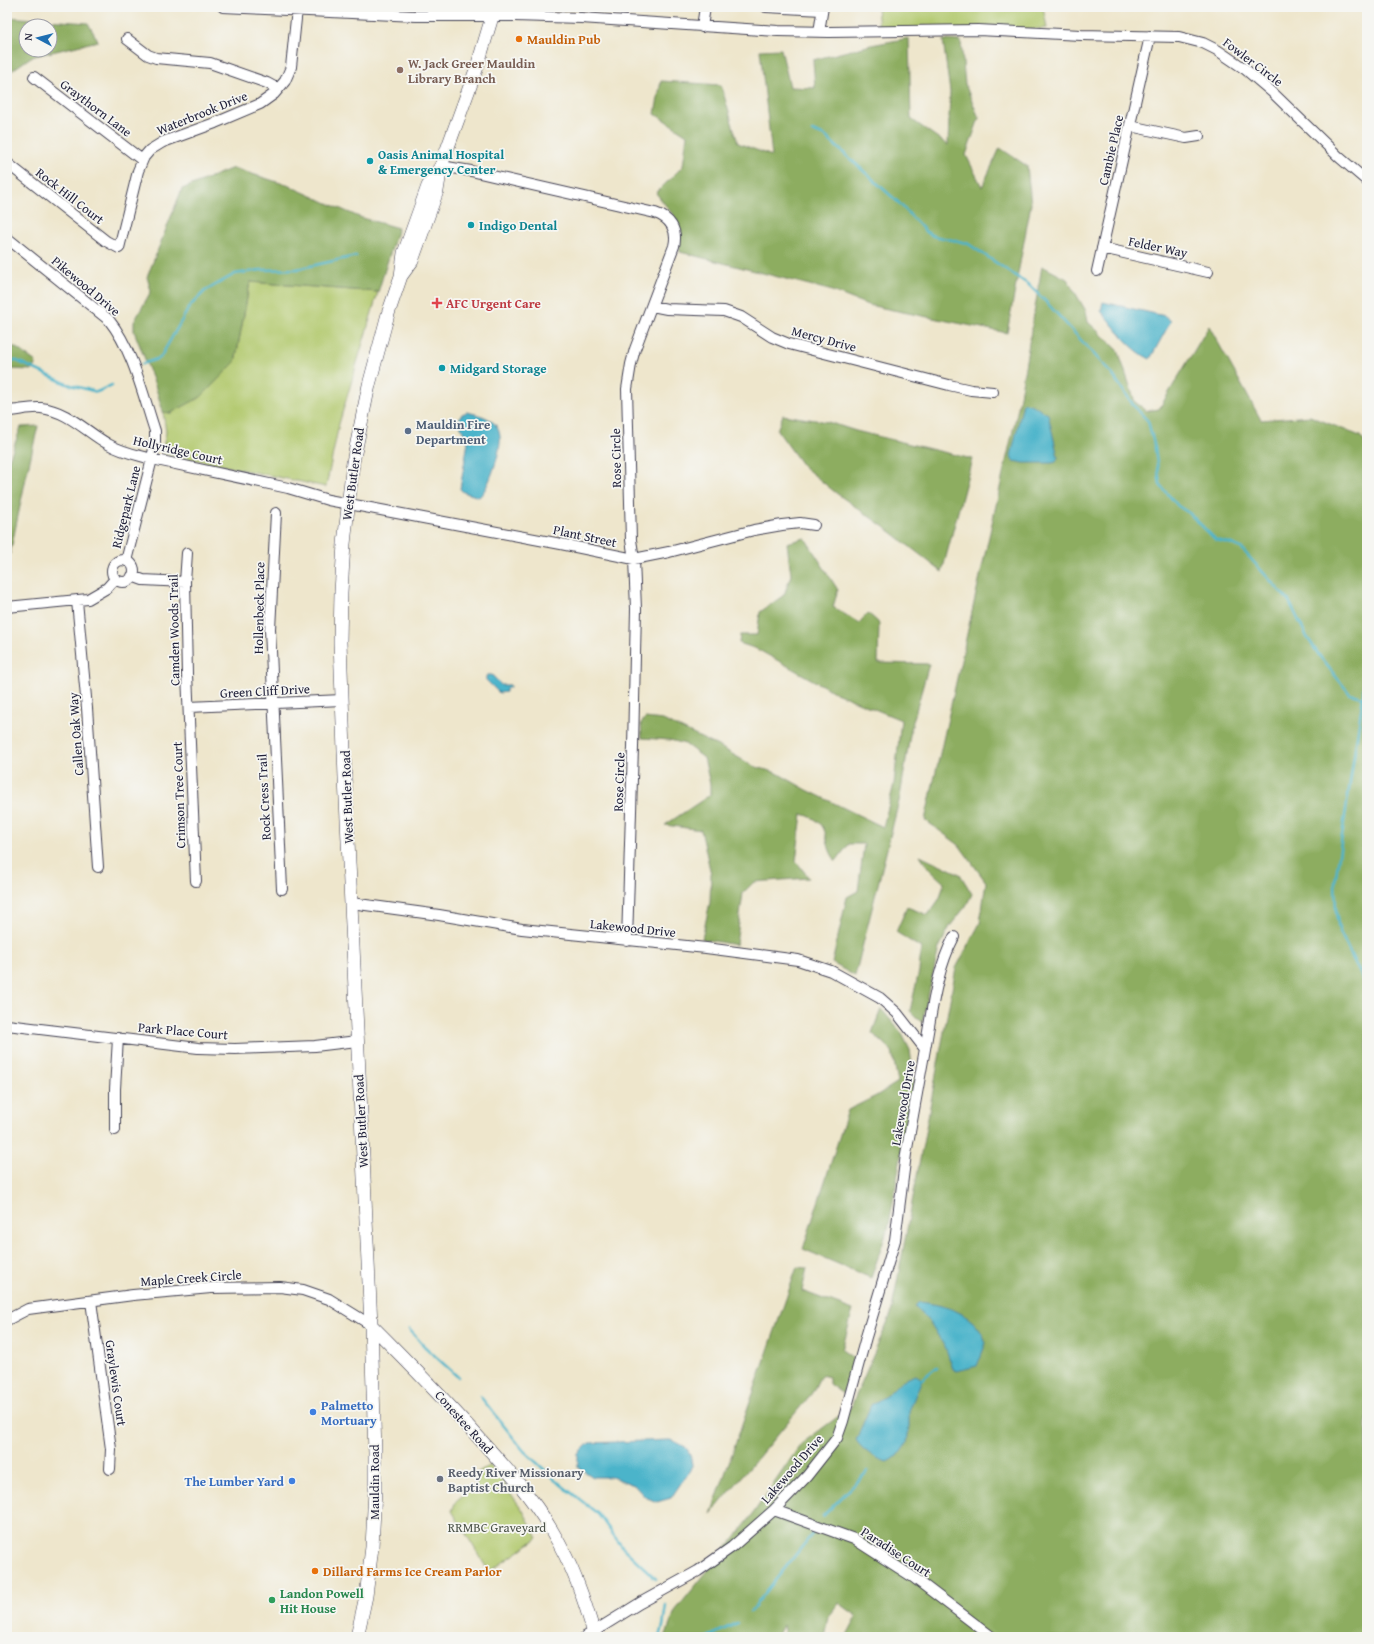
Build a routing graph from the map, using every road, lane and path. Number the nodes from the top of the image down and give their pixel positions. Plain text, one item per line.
1 (223, 7) edge
2 (705, 7) edge
3 (766, 7) edge
4 (297, 9) junction
5 (822, 9) edge
6 (494, 11) edge
7 (702, 27) junction
8 (819, 32) junction
9 (1150, 36) junction
10 (127, 39) dead end
11 (34, 77) dead end
12 (278, 89) junction
13 (1130, 126) junction
14 (1198, 136) dead end
15 (142, 160) junction
16 (7, 163) edge
17 (441, 166) junction
18 (1367, 181) edge
19 (7, 238) edge
20 (119, 248) joint
21 (1102, 248) junction
22 (1097, 270) dead end
23 (1208, 272) dead end
24 (652, 306) junction
25 (993, 392) dead end
26 (8, 412) edge
27 (152, 459) junction
28 (349, 504) junction
29 (276, 513) dead end
30 (814, 525) dead end
31 (187, 553) dead end
32 (634, 560) junction
33 (126, 561) junction
34 (132, 576) junction
35 (116, 579) junction
36 (185, 582) junction
37 (77, 601) junction
38 (7, 607) edge
39 (342, 700) junction
40 (273, 703) junction
41 (189, 707) junction
42 (98, 867) dead end
43 (196, 882) dead end
44 (282, 889) dead end
45 (351, 903) junction
46 (954, 936) dead end
47 (627, 940) junction
48 (7, 1026) edge
49 (118, 1038) junction
50 (357, 1041) junction
51 (925, 1049) junction
52 (115, 1130) dead end
53 (90, 1301) junction
54 (7, 1320) edge
55 (371, 1325) junction
56 (110, 1469) dead end
57 (774, 1510) junction
58 (592, 1635) edge
59 (357, 1637) edge
60 (992, 1637) edge

1 - 4 street, Fowler Circle
2 - 7 street
3 - 5 street
4 - 6 street, Fowler Circle
4 - 12 street, Waterbrook Drive
5 - 8 street
6 - 7 street, Fowler Circle
6 - 17 main road, West Butler Road
7 - 8 street, Fowler Circle
8 - 9 street, Fowler Circle
9 - 13 street, Cambie Place
9 - 18 street, Fowler Circle
10 - 12 street
11 - 15 street, Graythorn Lane
12 - 15 street, Waterbrook Drive
13 - 14 street
13 - 21 street, Cambie Place
15 - 20 street, Waterbrook Drive
16 - 20 street, Rock Hill Court
17 - 24 street, Rose Circle
17 - 28 main road, West Butler Road
19 - 27 street, Pikewood Drive
21 - 22 street, Cambie Place
21 - 23 street, Felder Way
24 - 25 street, Mercy Drive
24 - 32 street, Rose Circle
26 - 27 street, Hollyridge Court
27 - 28 street, Hollyridge Court
27 - 33 street, Ridgepark Lane
28 - 32 street, Plant Street
28 - 39 main road, West Butler Road
29 - 40 street, Hollenbeck Place
30 - 32 street, Plant Street
31 - 36 street, Camden Woods Trail
32 - 47 street, Rose Circle
33 - 34 street
33 - 35 street
34 - 35 street
34 - 36 street
35 - 37 street
36 - 41 street, Camden Woods Trail
37 - 38 street
37 - 42 street, Callen Oak Way
39 - 40 street, Green Cliff Drive
39 - 45 main road, West Butler Road
40 - 41 street, Green Cliff Drive
40 - 44 street, Rock Cress Trail
41 - 43 street, Crimson Tree Court
45 - 47 street, Lakewood Drive
45 - 50 main road, West Butler Road
46 - 51 street
47 - 51 street, Lakewood Drive
48 - 49 street, Park Place Court
49 - 50 street, Park Place Court
49 - 52 street
50 - 55 main road, West Butler Road
51 - 57 street, Lakewood Drive
53 - 54 street, Maple Creek Circle
53 - 55 street, Maple Creek Circle
53 - 56 street, Graylewis Court
55 - 58 main road, Conestee Road
55 - 59 main road, Mauldin Road
57 - 58 street, Lakewood Drive
57 - 60 street, Paradise Court

